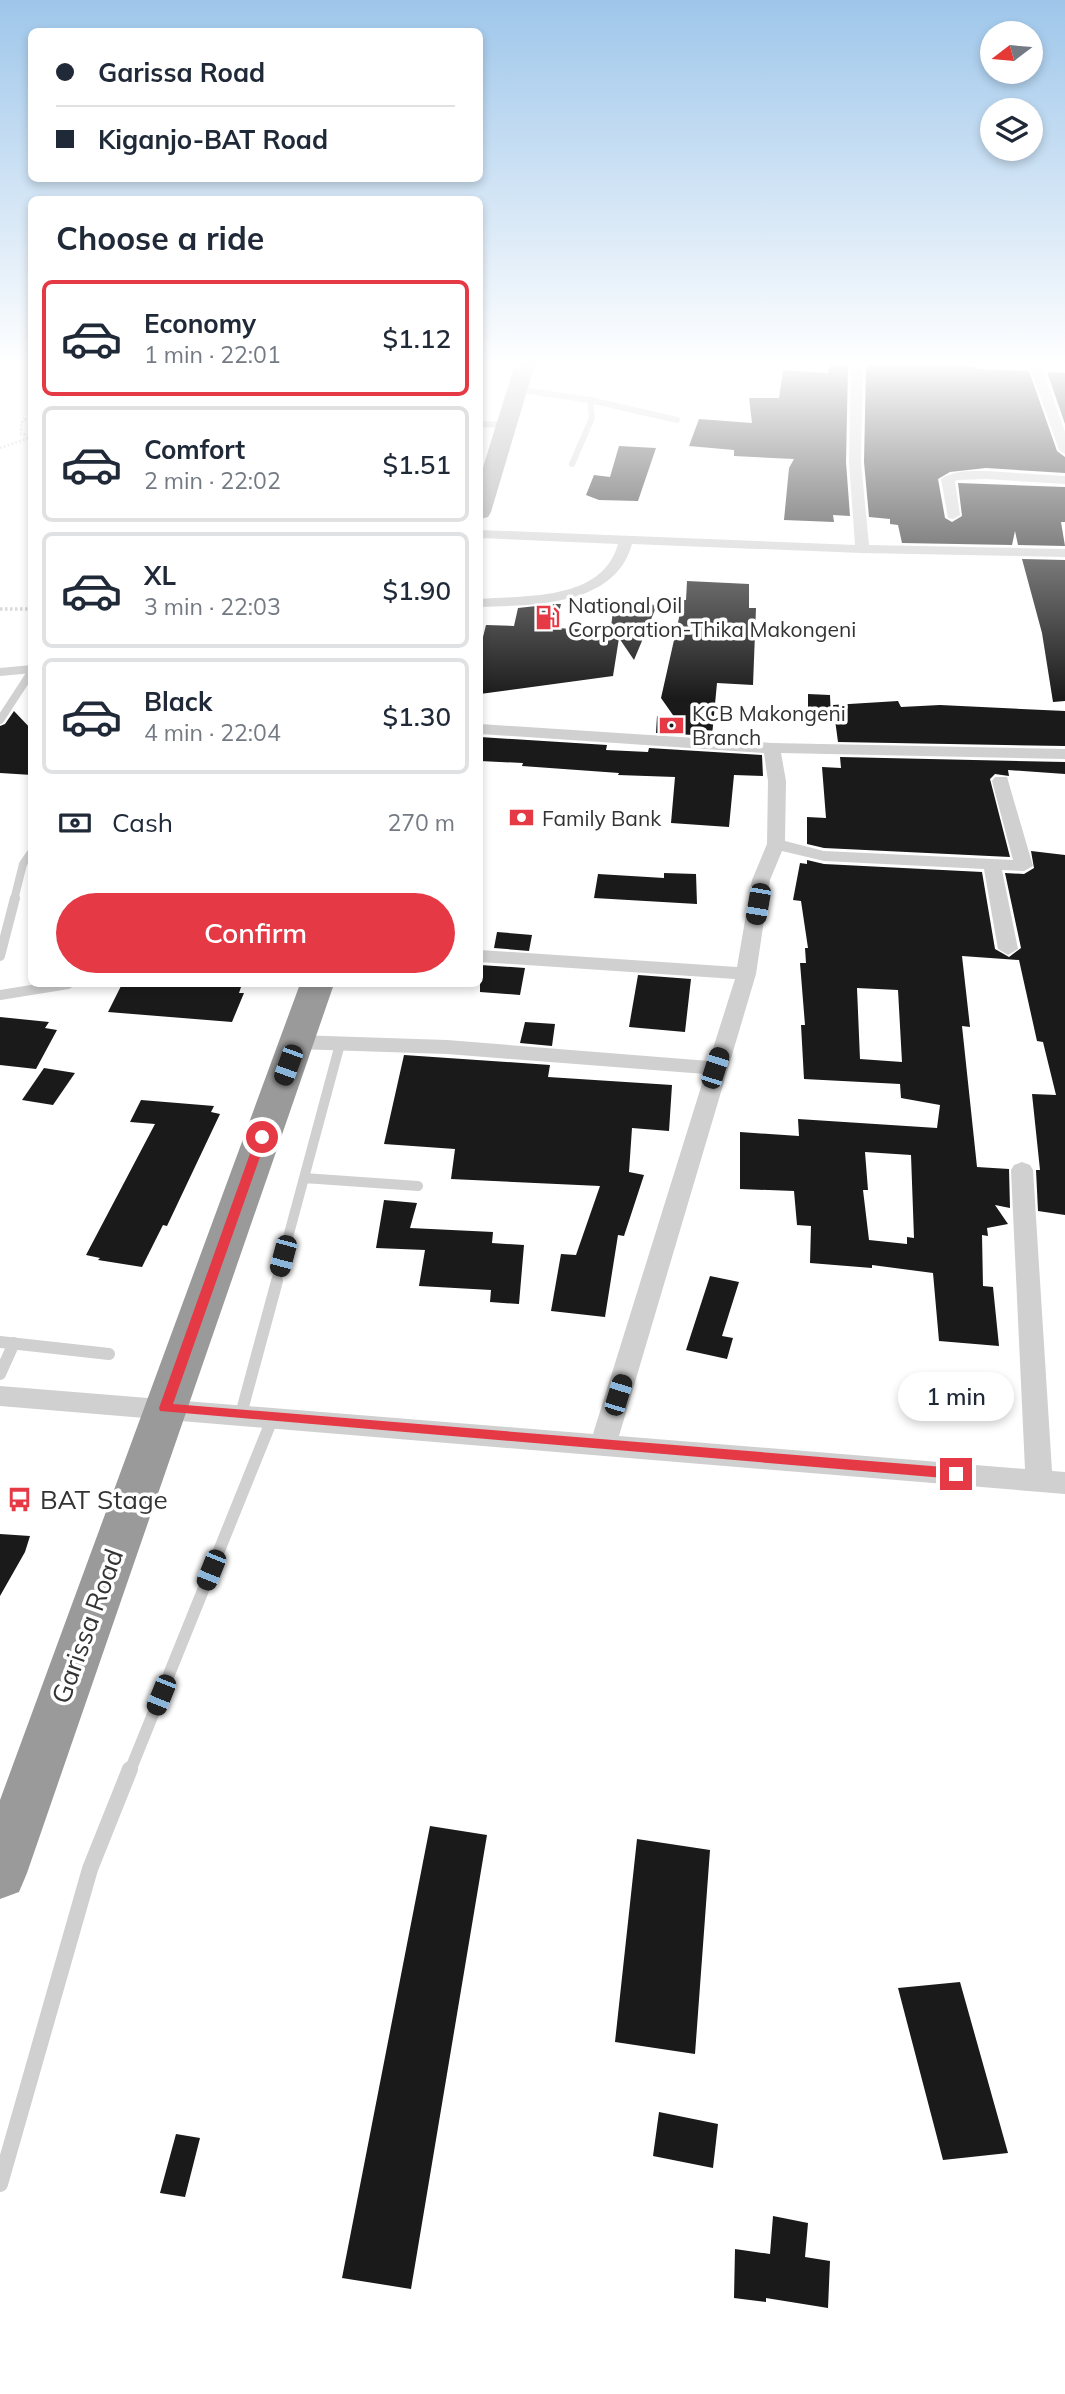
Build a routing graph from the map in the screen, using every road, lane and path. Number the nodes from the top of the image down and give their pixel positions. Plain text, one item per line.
1 (490, 476) edge
2 (856, 476) edge
3 (962, 476) edge
4 (982, 476) edge
5 (1065, 480) edge
6 (483, 499) edge
7 (953, 515) dead end
8 (483, 534) edge
9 (626, 539) junction
10 (862, 549) junction
11 (1065, 553) edge
12 (483, 603) edge
13 (0, 609) edge
14 (28, 609) edge
15 (28, 670) edge
16 (0, 672) edge
17 (28, 678) edge
18 (0, 720) edge
19 (483, 729) edge
20 (772, 748) junction
21 (1065, 754) edge
22 (1001, 781) dead end
23 (776, 844) junction
24 (28, 857) edge
25 (992, 864) junction
26 (1008, 949) dead end
27 (0, 956) edge
28 (483, 956) edge
29 (746, 974) junction
30 (49, 987) edge
31 (316, 987) edge
32 (0, 995) edge
33 (296, 1041) junction
34 (340, 1044) junction
35 (715, 1068) junction
36 (1022, 1170) dead end
37 (304, 1178) junction
38 (418, 1186) dead end
39 (0, 1342) edge
40 (14, 1343) junction
41 (109, 1354) dead end
42 (0, 1374) edge
43 (0, 1396) edge
44 (165, 1408) junction
45 (241, 1414) junction
46 (273, 1417) junction
47 (603, 1445) junction
48 (1039, 1481) junction
49 (1065, 1483) edge
50 (0, 1873) edge
51 (0, 2184) edge

1 - 6 highway
2 - 10 street
3 - 7 street
4 - 5 street
8 - 9 street
9 - 10 street
9 - 12 street
10 - 11 street
13 - 14 path
15 - 16 lane
17 - 18 lane
19 - 20 street
20 - 21 street
20 - 23 street
22 - 25 street
23 - 25 street
23 - 29 street
24 - 27 lane
25 - 26 street
28 - 29 street
29 - 35 street
30 - 32 lane
31 - 33 highway, Garissa Road
33 - 34 street
33 - 44 highway, Garissa Road
34 - 35 street
34 - 37 lane
35 - 47 street
36 - 48 street
37 - 38 lane
37 - 45 lane
39 - 40 lane
40 - 41 lane
40 - 42 lane
43 - 44 street
44 - 45 street
44 - 50 highway, Garissa Road
45 - 46 street
46 - 47 street
46 - 51 lane
47 - 48 street
48 - 49 street

